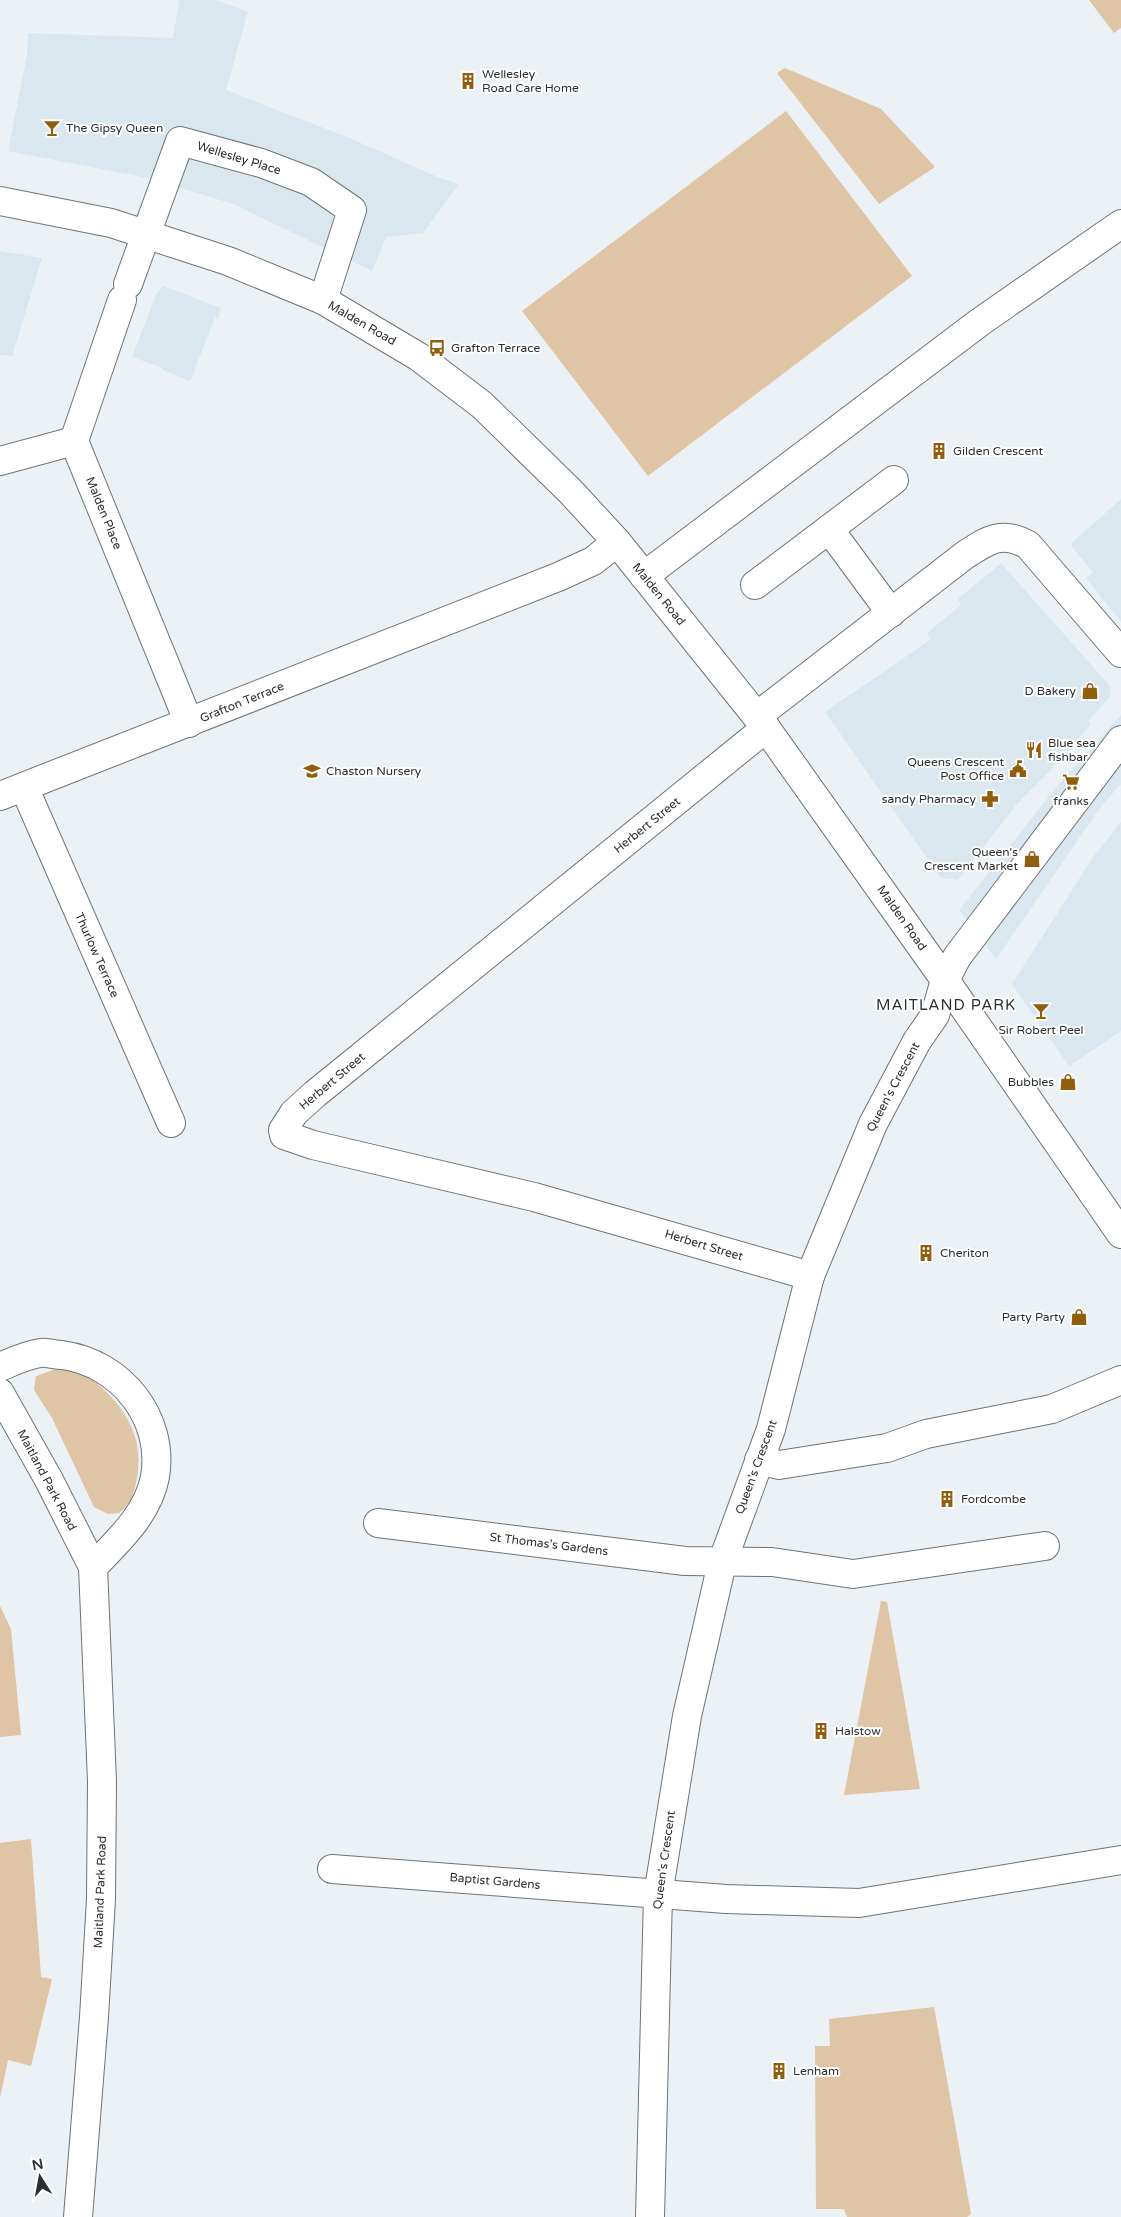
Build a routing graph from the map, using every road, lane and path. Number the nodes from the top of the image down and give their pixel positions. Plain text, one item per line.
1 (0, 201) edge
2 (1121, 224) edge
3 (147, 234) junction
4 (323, 300) junction
5 (74, 441) junction
6 (0, 461) edge
7 (894, 480) dead end
8 (829, 529) junction
9 (617, 542) junction
10 (644, 576) junction
11 (755, 585) dead end
12 (891, 613) junction
13 (1121, 653) edge
14 (762, 722) junction
15 (189, 723) junction
16 (1121, 740) edge
17 (12, 792) edge
18 (946, 980) junction
19 (171, 1123) dead end
20 (1121, 1234) edge
21 (810, 1276) junction
22 (0, 1367) edge
23 (1121, 1380) edge
24 (0, 1393) edge
25 (759, 1460) junction
26 (378, 1523) dead end
27 (1045, 1546) dead end
28 (722, 1563) junction
29 (93, 1567) junction
30 (1121, 1860) edge
31 (332, 1868) dead end
32 (658, 1895) junction
33 (78, 2217) edge
34 (650, 2217) edge

1 - 3 street, Malden Road
2 - 10 street
3 - 4 street, Malden Road
3 - 4 street, Wellesley Place
3 - 5 street
4 - 9 street, Malden Road
5 - 6 street
5 - 15 street, Malden Place
7 - 8 street
8 - 11 street
8 - 12 street
9 - 10 street, Malden Road
9 - 15 street, Grafton Terrace
10 - 14 street, Malden Road
12 - 13 street
12 - 14 street
14 - 18 street, Malden Road
14 - 21 street, Herbert Street
15 - 17 street, Grafton Terrace
16 - 18 street, Queen's Crescent
17 - 19 street, Thurlow Terrace
18 - 20 street, Malden Road
18 - 21 street, Queen's Crescent
21 - 25 street, Queen's Crescent
22 - 29 street
23 - 25 street
24 - 29 street, Maitland Park Road
25 - 28 street, Queen's Crescent
26 - 28 street, St Thomas's Gardens
27 - 28 street, St Thomas's Gardens
28 - 32 street, Queen's Crescent
29 - 33 street, Maitland Park Road
30 - 32 street, Baptist Gardens
31 - 32 street, Baptist Gardens
32 - 34 street, Queen's Crescent

